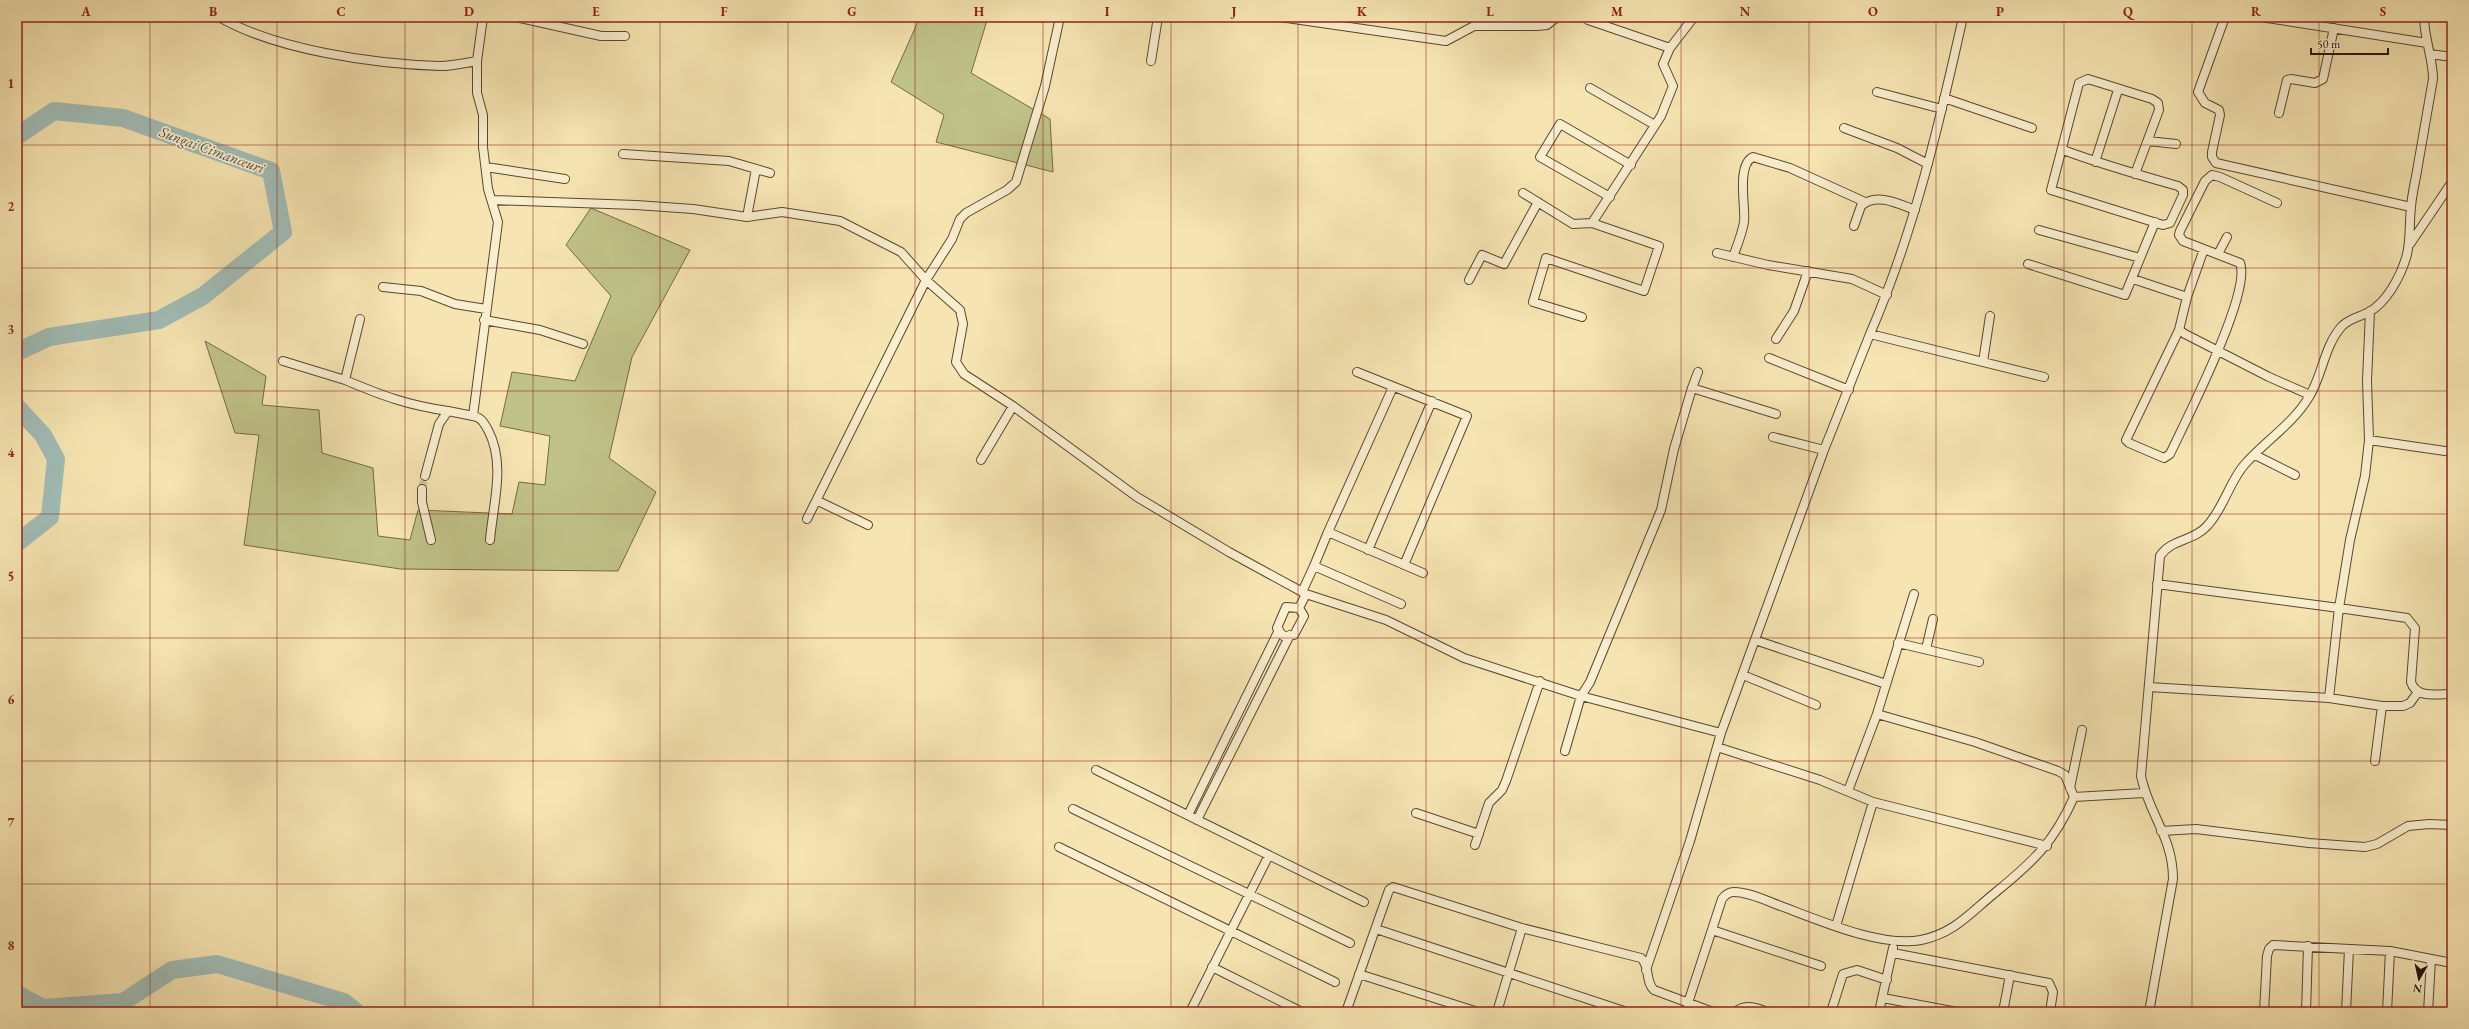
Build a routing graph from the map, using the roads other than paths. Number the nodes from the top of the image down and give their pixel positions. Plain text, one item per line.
1 (219, 17) edge
2 (483, 17) edge
3 (516, 17) edge
4 (1060, 17) edge
5 (1158, 17) edge
6 (1280, 17) edge
7 (1557, 17) edge
8 (1694, 17) edge
9 (1962, 17) edge
10 (2225, 17) edge
11 (2261, 17) edge
12 (2424, 17) edge
13 (1588, 20) dead end
14 (2334, 28) junction
15 (625, 36) dead end
16 (2427, 42) junction
17 (1670, 48) junction
18 (2430, 54) junction
19 (2452, 57) edge
20 (476, 61) junction
21 (1151, 61) dead end
22 (1590, 88) dead end
23 (2118, 90) junction
24 (1877, 92) dead end
25 (1944, 98) junction
26 (1942, 108) junction
27 (2279, 113) dead end
28 (1655, 125) junction
29 (1844, 128) dead end
30 (2032, 128) dead end
31 (2148, 141) junction
32 (2176, 144) dead end
33 (2063, 150) junction
34 (623, 154) dead end
35 (2095, 162) junction
36 (1928, 164) junction
37 (1631, 165) junction
38 (486, 167) junction
39 (756, 169) junction
40 (770, 173) dead end
41 (2135, 174) junction
42 (565, 180) dead end
43 (2452, 182) edge
44 (1523, 193) dead end
45 (1610, 197) junction
46 (492, 200) junction
47 (1538, 202) junction
48 (1865, 202) junction
49 (2277, 203) dead end
50 (2411, 207) junction
51 (1915, 210) junction
52 (747, 217) junction
53 (2155, 222) junction
54 (1592, 223) junction
55 (1854, 226) dead end
56 (2039, 230) dead end
57 (2226, 237) dead end
58 (2409, 245) junction
59 (2204, 249) junction
60 (1717, 253) dead end
61 (2218, 254) junction
62 (1733, 257) junction
63 (2140, 258) junction
64 (2028, 264) dead end
65 (1808, 271) junction
66 (2133, 279) junction
67 (926, 280) junction
68 (1469, 280) dead end
69 (383, 287) dead end
70 (1887, 295) junction
71 (2187, 297) junction
72 (486, 309) junction
73 (2370, 311) junction
74 (1990, 316) dead end
75 (1582, 317) dead end
76 (360, 319) dead end
77 (484, 320) junction
78 (2179, 330) junction
79 (1870, 334) junction
80 (1776, 339) dead end
81 (583, 344) dead end
82 (2218, 352) junction
83 (1769, 358) dead end
84 (283, 361) dead end
85 (1983, 362) junction
86 (1357, 372) dead end
87 (1698, 372) dead end
88 (2044, 377) dead end
89 (344, 380) junction
90 (1393, 387) junction
91 (1692, 388) junction
92 (1849, 390) junction
93 (2310, 395) junction
94 (1432, 401) junction
95 (1013, 406) junction
96 (448, 411) junction
97 (1776, 414) dead end
98 (473, 416) junction
99 (1773, 437) dead end
100 (2369, 440) junction
101 (1824, 450) junction
102 (2452, 452) edge
103 (2255, 455) junction
104 (981, 460) dead end
105 (2295, 475) dead end
106 (425, 476) tunnel mouth
107 (422, 489) tunnel mouth
108 (818, 501) junction
109 (807, 519) dead end
110 (868, 525) dead end
111 (1328, 532) junction
112 (431, 540) dead end
113 (490, 540) dead end
114 (1368, 550) junction
115 (1404, 565) junction
116 (1314, 566) junction
117 (1423, 573) dead end
118 (2157, 584) junction
119 (1304, 593) junction
120 (1914, 594) dead end
121 (1401, 604) dead end
122 (1299, 608) junction
123 (2339, 608) junction
124 (1933, 619) dead end
125 (1279, 630) junction
126 (1290, 635) junction
127 (1755, 640) junction
128 (1898, 643) junction
129 (1926, 649) junction
130 (1979, 662) dead end
131 (1743, 675) junction
132 (1540, 681) junction
133 (1886, 684) junction
134 (2149, 687) junction
135 (2418, 692) junction
136 (2452, 694) edge
137 (1581, 696) junction
138 (2329, 698) junction
139 (1816, 705) dead end
140 (2382, 706) junction
141 (1877, 714) junction
142 (2082, 730) dead end
143 (1720, 733) junction
144 (1228, 734) junction
145 (1238, 739) junction
146 (1717, 747) junction
147 (1565, 751) dead end
148 (2375, 761) dead end
149 (1096, 770) dead end
150 (2070, 789) junction
151 (1848, 791) junction
152 (2144, 793) junction
153 (2074, 797) junction
154 (1873, 802) junction
155 (1073, 809) dead end
156 (1416, 813) dead end
157 (1188, 815) junction
158 (1197, 820) junction
159 (2452, 825) edge
160 (2161, 831) junction
161 (1479, 834) junction
162 (1475, 845) dead end
163 (2047, 846) junction
164 (1059, 847) dead end
165 (1269, 855) junction
166 (1249, 894) junction
167 (1364, 902) dead end
168 (1836, 926) junction
169 (1522, 928) junction
170 (1376, 929) junction
171 (1712, 930) junction
172 (1231, 931) junction
173 (1892, 941) junction
174 (1350, 943) dead end
175 (2308, 946) junction
176 (2349, 949) junction
177 (2390, 951) junction
178 (1893, 953) junction
179 (2430, 959) junction
180 (2452, 963) edge
181 (1821, 966) dead end
182 (1212, 967) junction
183 (1646, 970) junction
184 (1510, 973) junction
185 (1359, 974) junction
186 (2010, 975) junction
187 (1888, 980) junction
188 (1335, 982) dead end
189 (1883, 998) junction
190 (1689, 1002) junction
191 (1190, 1012) edge
192 (1302, 1012) edge
193 (1346, 1012) edge
194 (1478, 1012) edge
195 (1497, 1012) edge
196 (1627, 1012) edge
197 (1686, 1012) edge
198 (1713, 1012) edge
199 (1736, 1012) edge
200 (1768, 1012) edge
201 (1831, 1012) edge
202 (1879, 1012) edge
203 (1957, 1012) edge
204 (2003, 1012) edge
205 (2050, 1012) edge
206 (2149, 1012) edge
207 (2264, 1012) edge
208 (2306, 1012) edge
209 (2346, 1012) edge
210 (2386, 1012) edge
211 (2428, 1012) edge

1 - 20 street
2 - 20 street
3 - 15 street
4 - 67 street
5 - 21 street
6 - 7 street
8 - 17 street
9 - 25 street
10 - 50 street
11 - 14 street
12 - 16 street
13 - 17 street
14 - 16 street
14 - 27 street
16 - 18 street
17 - 28 street
18 - 19 street
18 - 50 street
20 - 38 street
22 - 28 street
23 - 31 street
23 - 33 street
23 - 35 street
24 - 26 street
25 - 26 street
25 - 30 street
26 - 36 street
28 - 37 street
29 - 36 street
31 - 32 street
31 - 41 street
33 - 35 street
33 - 53 street
34 - 39 street
35 - 41 street
36 - 51 street
37 - 45 street
37 - 45 street
38 - 42 street
38 - 46 street
39 - 40 street
39 - 52 street
41 - 53 street
43 - 58 street
44 - 47 street
45 - 54 street
46 - 52 street
46 - 72 street
47 - 54 street
47 - 68 street
48 - 51 street
48 - 55 street
48 - 62 street
49 - 59 street
50 - 58 street
51 - 70 street
52 - 67 street
53 - 63 street
54 - 75 street
56 - 63 street
57 - 61 street
58 - 73 street
59 - 61 street
59 - 71 street
60 - 62 street
61 - 82 street
62 - 65 street
63 - 66 street
64 - 66 street
65 - 70 street
65 - 80 street
66 - 71 street
67 - 95 street
67 - 108 street
69 - 72 street
70 - 79 street
71 - 78 street
72 - 77 street
73 - 93 street
73 - 100 street
74 - 85 street
76 - 89 street
77 - 81 street
77 - 98 street
78 - 82 street
78 - 82 street
79 - 85 street
79 - 92 street
82 - 93 street
83 - 92 street
84 - 89 street
85 - 88 street
86 - 90 street
87 - 91 street
89 - 96 street
90 - 94 street
90 - 111 street
91 - 97 street
91 - 137 street
92 - 101 street
93 - 103 street
94 - 114 street
94 - 115 street
95 - 104 street
95 - 119 street
96 - 98 street
96 - 106 street
98 - 113 street
99 - 101 street
100 - 102 street
100 - 123 street
101 - 127 street
103 - 105 street
103 - 118 street
107 - 112 street
108 - 109 street
108 - 110 street
111 - 114 street
111 - 116 street
114 - 115 street
115 - 117 street
116 - 119 street
116 - 121 street
118 - 123 street
118 - 134 street
119 - 122 street
119 - 132 street
120 - 128 street
122 - 125 street
122 - 126 street
123 - 135 street
123 - 138 street
124 - 129 street
125 - 126 street
125 - 144 street
126 - 145 street
127 - 131 street
127 - 133 street
128 - 129 street
128 - 133 street
129 - 130 street
131 - 139 street
131 - 143 street
132 - 137 street
132 - 161 street
133 - 141 street
134 - 138 street
134 - 152 street
135 - 136 street
135 - 140 street
137 - 143 street
137 - 147 street
138 - 140 street
140 - 148 street
141 - 150 street
141 - 151 street
142 - 150 street
143 - 146 street
144 - 145 street
144 - 157 street
145 - 158 street
146 - 151 street
146 - 183 street
149 - 157 street
150 - 153 street
151 - 154 street
152 - 153 street
152 - 160 street
153 - 163 street
154 - 163 street
154 - 168 street
155 - 166 street
156 - 161 street
157 - 158 street
158 - 165 street
159 - 160 street
160 - 206 street
161 - 162 street
163 - 173 street
164 - 172 street
165 - 166 street
165 - 167 street
166 - 172 street
166 - 174 street
168 - 171 street
168 - 173 street
169 - 170 street
169 - 183 street
169 - 184 street
170 - 184 street
170 - 185 street
171 - 181 street
171 - 190 street
172 - 182 street
172 - 188 street
173 - 178 street
175 - 176 street
175 - 207 street
175 - 208 street
176 - 177 street
176 - 209 street
177 - 179 street
177 - 210 street
178 - 186 street
178 - 187 street
179 - 180 street
179 - 211 street
182 - 191 street
182 - 192 street
183 - 190 street
184 - 195 street
184 - 196 street
185 - 193 street
185 - 194 street
186 - 204 street
186 - 205 street
187 - 189 street
187 - 201 street
189 - 202 street
189 - 203 street
190 - 197 street
190 - 198 street
199 - 200 street

